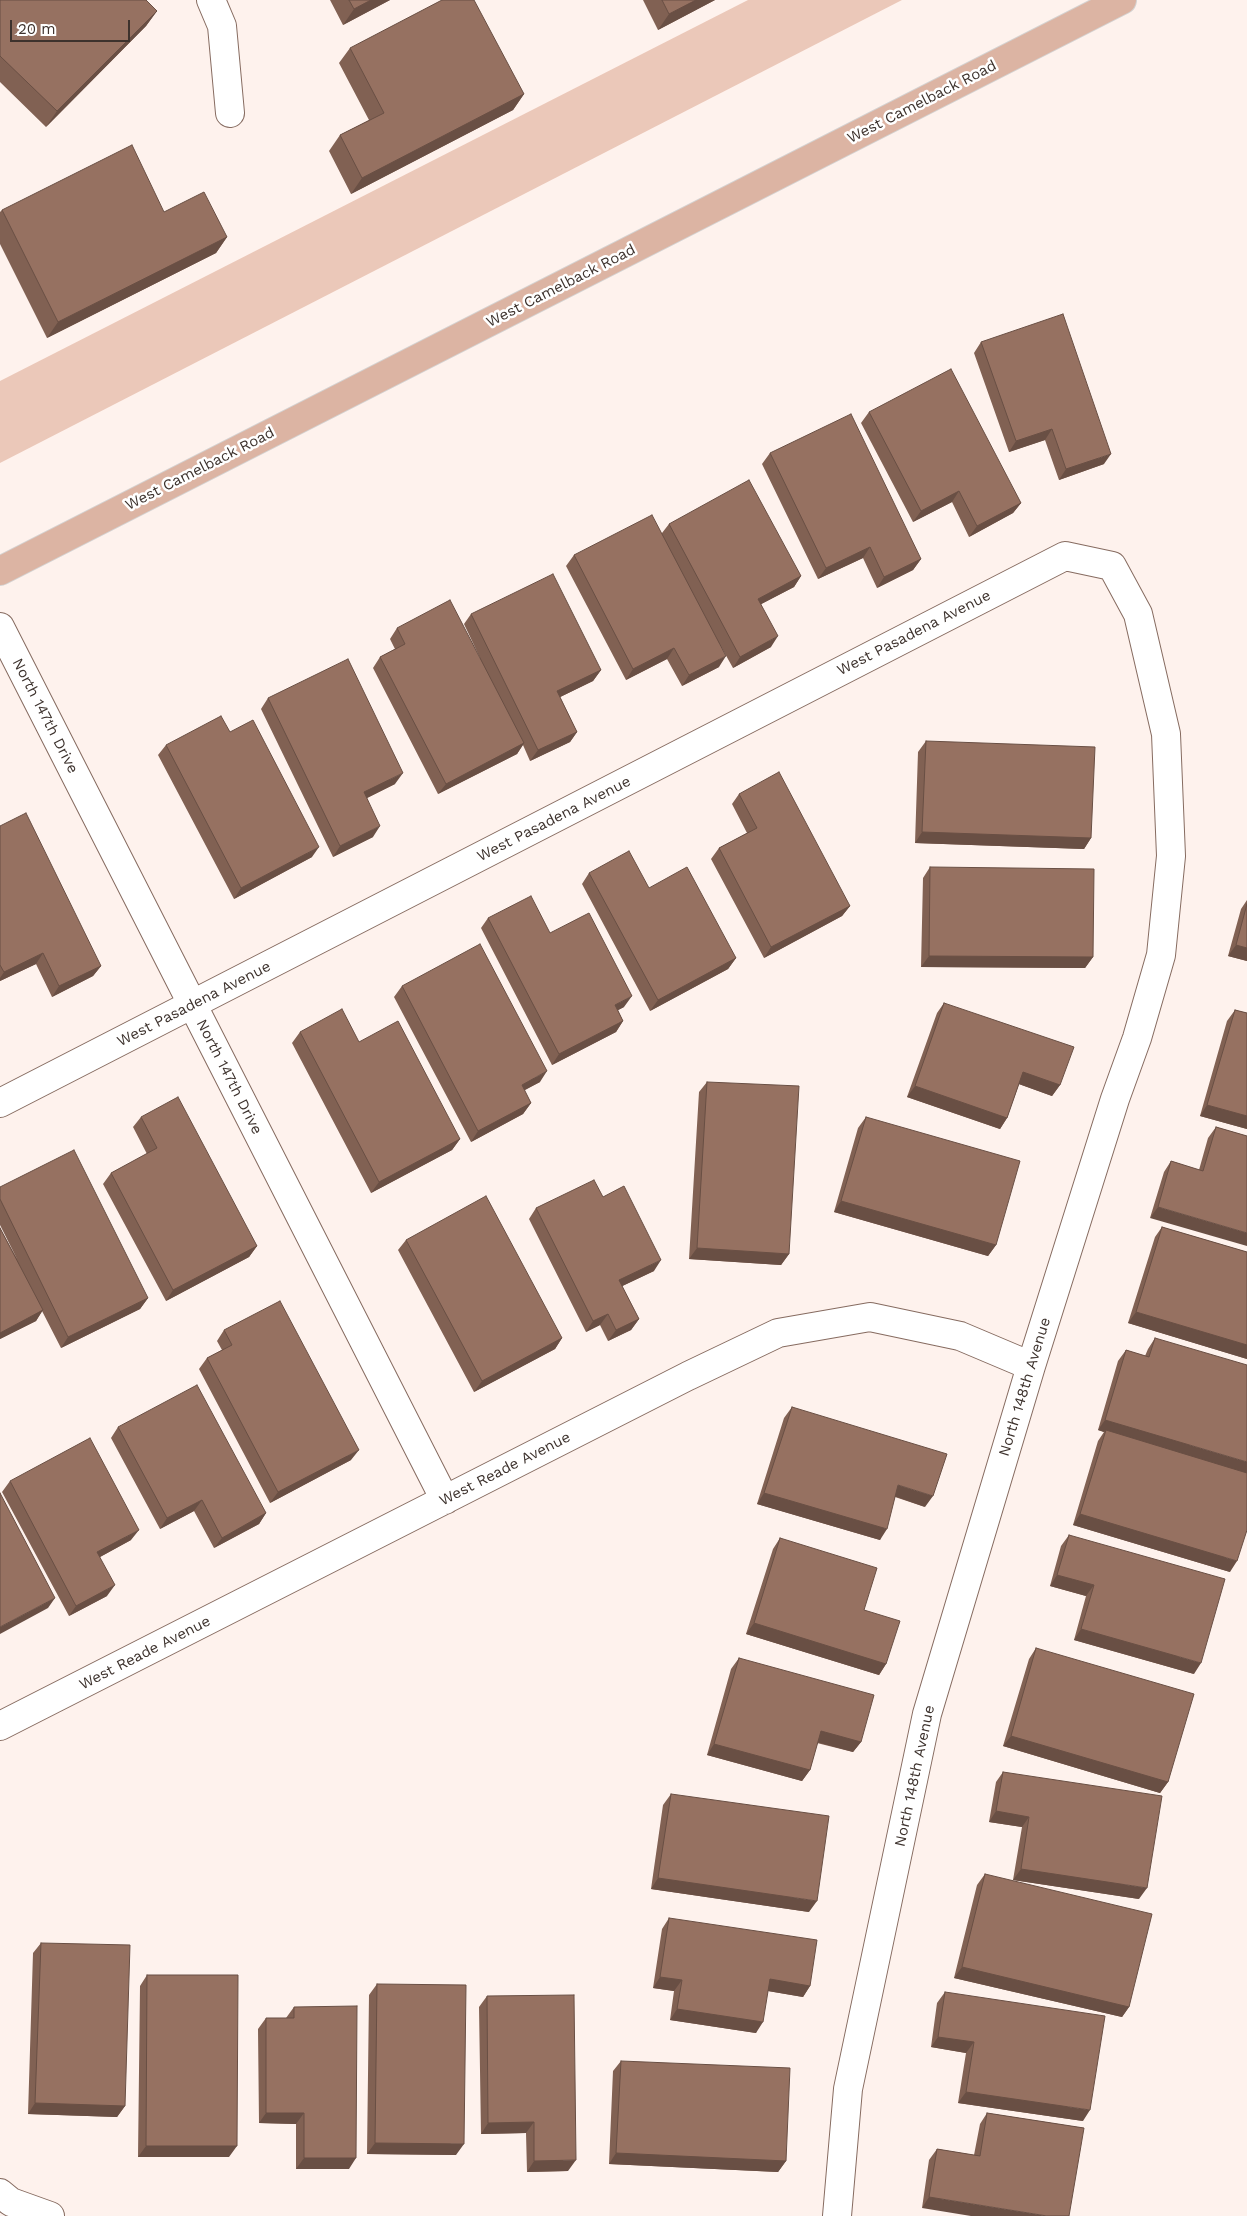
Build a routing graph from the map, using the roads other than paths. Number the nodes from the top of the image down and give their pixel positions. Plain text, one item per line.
1 (211, 0) edge
2 (1122, 0) edge
3 (230, 113) dead end
4 (1112, 566) joint
5 (0, 571) edge
6 (0, 627) edge
7 (192, 1004) junction
8 (0, 1103) edge
9 (1031, 1366) junction
10 (445, 1500) junction
11 (0, 1726) edge
12 (6, 2197) edge
13 (50, 2216) edge
14 (837, 2216) edge

1 - 3 street
2 - 5 main road, West Camelback Road
4 - 7 street, West Pasadena Avenue
4 - 9 street, North 148th Avenue
6 - 7 street, North 147th Drive
7 - 8 street, West Pasadena Avenue
7 - 10 street, North 147th Drive
9 - 10 street, West Reade Avenue
9 - 14 street, North 148th Avenue
10 - 11 street, West Reade Avenue
12 - 13 street

